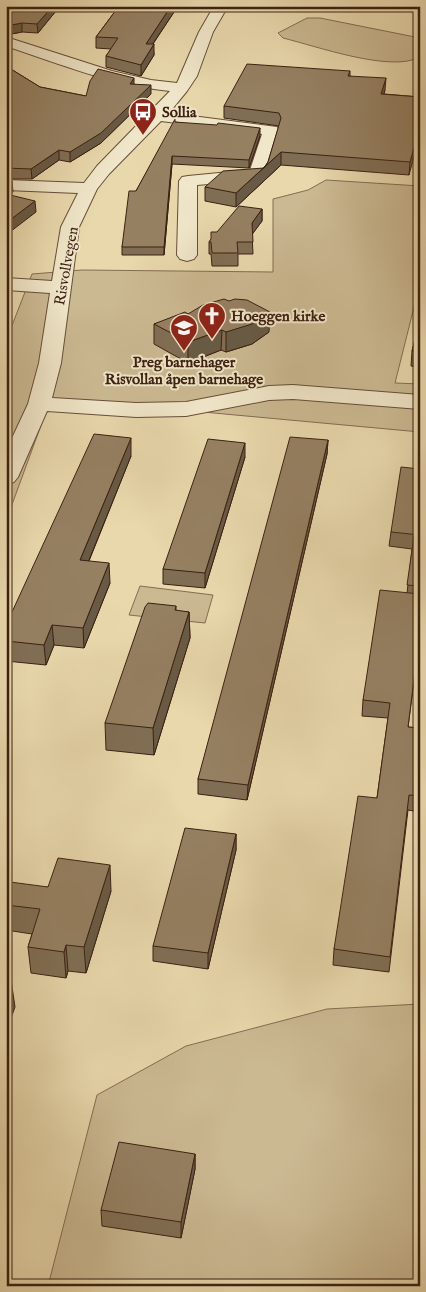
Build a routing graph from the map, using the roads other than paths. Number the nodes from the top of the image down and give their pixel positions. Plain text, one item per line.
1 (222, 6) edge
2 (6, 41) edge
3 (182, 88) junction
4 (157, 116) junction
5 (6, 185) edge
6 (89, 188) junction
7 (187, 255) dead end
8 (6, 284) edge
9 (61, 288) junction
10 (420, 402) edge
11 (39, 404) junction
12 (6, 477) edge

1 - 3 street, Risvollvegen
2 - 3 street
3 - 4 street, Risvollvegen
4 - 6 street, Risvollvegen
4 - 7 street
5 - 6 street
6 - 9 street, Risvollvegen
8 - 9 street
9 - 11 street, Risvollvegen
10 - 11 street
11 - 12 street, Risvollvegen

